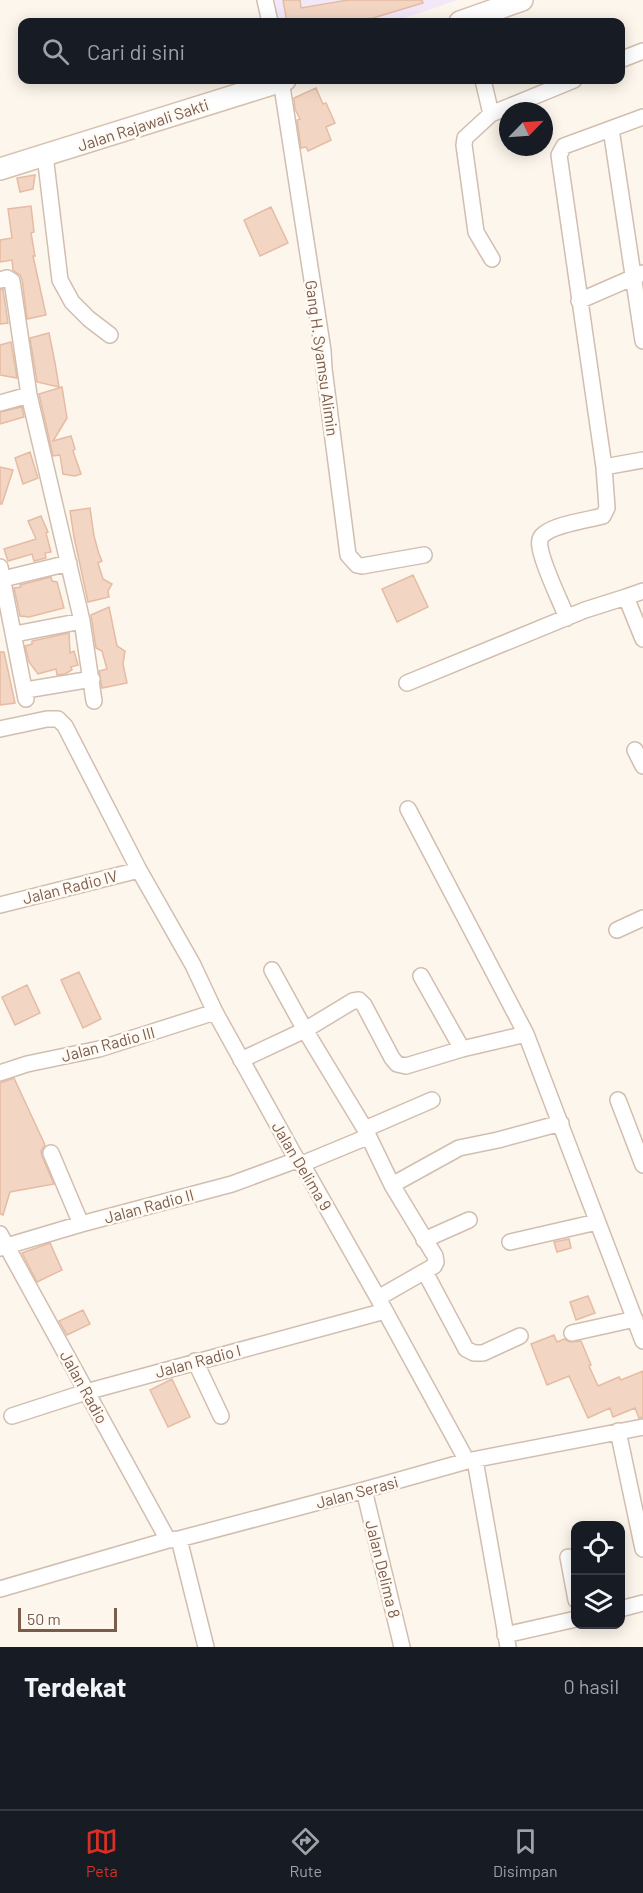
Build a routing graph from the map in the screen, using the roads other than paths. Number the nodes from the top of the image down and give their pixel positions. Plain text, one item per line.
1 (265, 0) edge
2 (522, 0) edge
3 (269, 18) edge
4 (475, 18) edge
5 (643, 51) edge
6 (625, 58) edge
7 (269, 84) edge
8 (283, 84) edge
9 (484, 84) edge
10 (564, 84) edge
11 (491, 114) junction
12 (643, 117) edge
13 (610, 129) junction
14 (45, 155) junction
15 (0, 169) edge
16 (492, 259) dead end
17 (638, 275) edge
18 (0, 280) edge
19 (579, 301) junction
20 (111, 335) dead end
21 (643, 341) edge
22 (29, 395) junction
23 (0, 403) edge
24 (643, 460) edge
25 (604, 467) junction
26 (424, 555) dead end
27 (69, 563) junction
28 (1, 573) edge
29 (643, 591) edge
30 (626, 597) junction
31 (567, 618) junction
32 (82, 621) junction
33 (15, 634) junction
34 (643, 639) edge
35 (92, 679) junction
36 (407, 683) dead end
37 (94, 701) dead end
38 (0, 729) edge
39 (635, 750) dead end
40 (643, 765) edge
41 (408, 809) dead end
42 (139, 870) junction
43 (0, 904) edge
44 (643, 918) edge
45 (617, 930) dead end
46 (272, 970) dead end
47 (421, 976) dead end
48 (215, 1012) junction
49 (305, 1030) junction
50 (526, 1034) junction
51 (462, 1049) junction
52 (241, 1060) junction
53 (0, 1073) edge
54 (432, 1100) dead end
55 (618, 1100) dead end
56 (561, 1123) junction
57 (366, 1133) junction
58 (51, 1154) dead end
59 (299, 1162) junction
60 (643, 1164) edge
61 (392, 1185) junction
62 (469, 1220) dead end
63 (597, 1222) junction
64 (81, 1224) junction
65 (424, 1240) junction
66 (510, 1242) dead end
67 (2, 1243) edge
68 (425, 1272) junction
69 (381, 1305) junction
70 (635, 1319) junction
71 (572, 1333) dead end
72 (520, 1336) dead end
73 (643, 1341) edge
74 (195, 1361) junction
75 (86, 1392) junction
76 (12, 1416) dead end
77 (221, 1416) dead end
78 (643, 1426) edge
79 (618, 1431) junction
80 (471, 1460) junction
81 (364, 1490) junction
82 (173, 1539) junction
83 (643, 1549) edge
84 (568, 1557) dead end
85 (571, 1575) edge
86 (0, 1590) edge
87 (643, 1603) edge
88 (625, 1609) edge
89 (571, 1621) edge
90 (506, 1641) edge
91 (206, 1647) edge
92 (402, 1647) edge

1 - 3 street
2 - 4 street
5 - 6 street
7 - 14 street, Jalan Rajawali Sakti
8 - 26 street, Gang H. Syamsu Alimin
9 - 11 street
10 - 11 street
11 - 16 street
12 - 13 street
13 - 17 street
13 - 19 street
14 - 15 street, Jalan Rajawali Sakti
14 - 20 street
17 - 19 street
17 - 21 street
18 - 22 street
19 - 25 street
22 - 23 street
22 - 27 street
24 - 25 street
25 - 31 street
27 - 28 street
27 - 32 street
28 - 33 street
29 - 30 street
30 - 31 street
30 - 34 street
31 - 36 street
32 - 33 street
32 - 35 street
33 - 35 street
35 - 37 street
38 - 42 street, Jalan Delima 9
39 - 40 street
41 - 50 street
42 - 43 street, Jalan Radio IV
42 - 48 street, Jalan Delima 9
44 - 45 street
46 - 49 street
47 - 51 street
48 - 52 street, Jalan Delima 9
48 - 53 street, Jalan Radio III
49 - 51 street
49 - 52 street
49 - 57 street
50 - 51 street
50 - 56 street
52 - 59 street, Jalan Delima 9
54 - 57 street, Jalan Radio II
55 - 60 street
56 - 61 street
56 - 63 street
57 - 59 street, Jalan Radio II
57 - 61 street
58 - 64 street
59 - 64 street, Jalan Radio II
59 - 69 street, Jalan Delima 9
61 - 65 street
62 - 65 street
63 - 66 street
63 - 70 street
64 - 67 street, Jalan Radio II
65 - 68 street
67 - 75 street, Jalan Radio
68 - 69 street, Jalan Radio I
68 - 72 street
69 - 74 street, Jalan Radio I
69 - 80 street, Jalan Delima 9
70 - 71 street
70 - 73 street
74 - 75 street, Jalan Radio I
74 - 77 street
75 - 76 street, Jalan Radio I
75 - 82 street, Jalan Radio
78 - 79 street, Jalan Serasi
79 - 80 street, Jalan Serasi
79 - 83 street
80 - 81 street, Jalan Serasi
80 - 90 street, Jalan Delima 9
81 - 82 street, Jalan Serasi
81 - 92 street, Jalan Delima 8
82 - 86 street, Jalan Serasi
82 - 91 street, Jalan Radio
84 - 85 street
87 - 88 street
89 - 90 street

